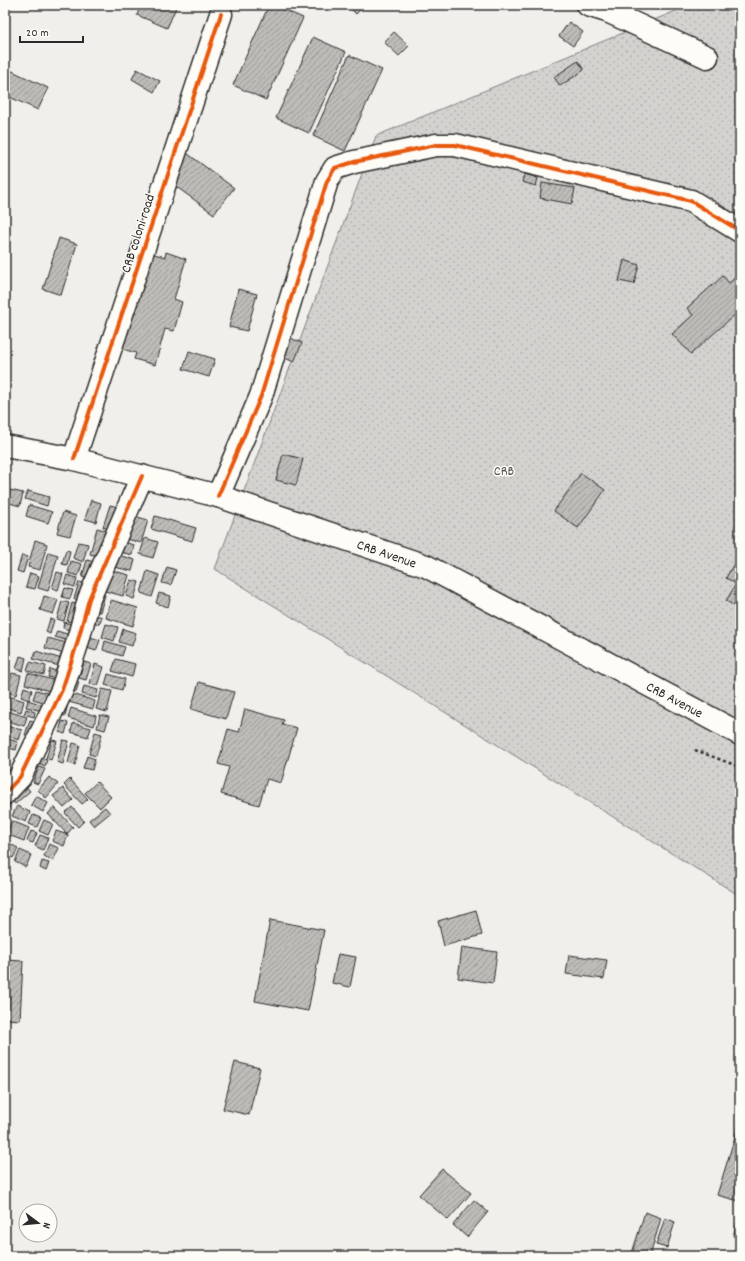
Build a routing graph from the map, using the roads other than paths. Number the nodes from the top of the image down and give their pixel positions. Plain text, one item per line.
1 (588, 5) edge
2 (221, 14) dead end
3 (707, 57) dead end
4 (740, 230) edge
5 (5, 446) edge
6 (74, 459) junction
7 (142, 476) junction
8 (218, 496) junction
9 (740, 734) edge
10 (5, 793) edge

1 - 3 street
2 - 6 street, CRB coloni road
4 - 8 street
5 - 6 street, CRB Avenue
6 - 7 street, CRB Avenue
7 - 8 street, CRB Avenue
7 - 10 street
8 - 9 street, CRB Avenue

